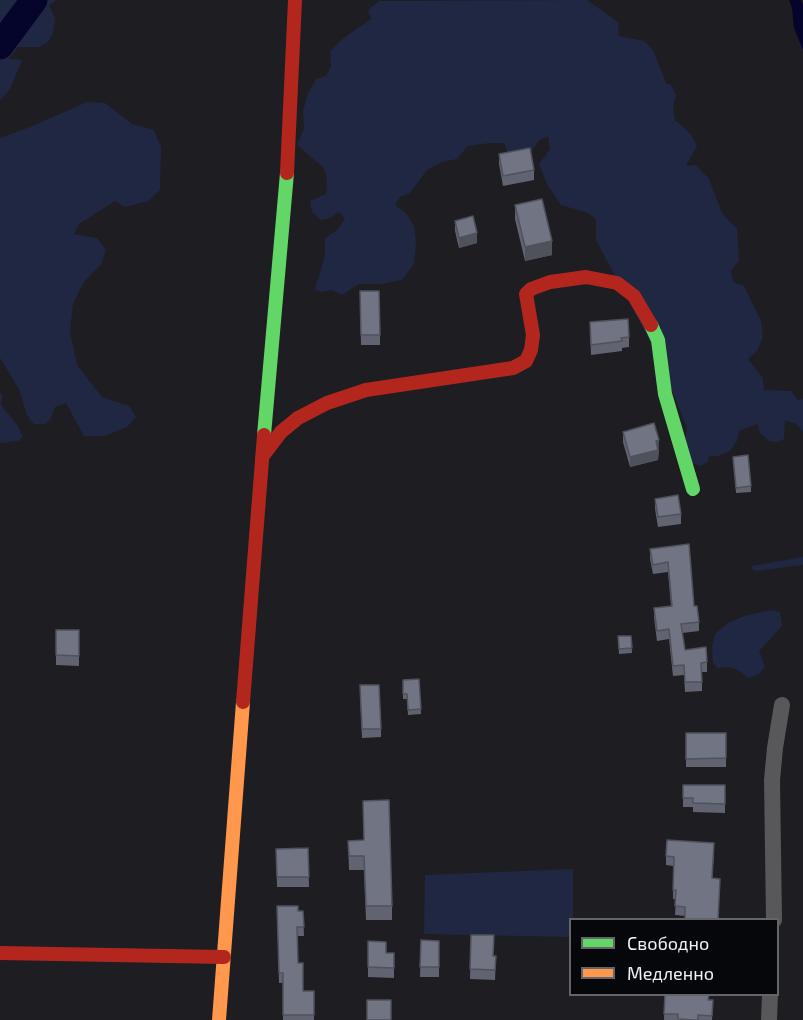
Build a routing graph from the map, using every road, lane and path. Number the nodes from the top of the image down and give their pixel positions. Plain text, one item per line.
1 (295, 0) edge
2 (262, 457) junction
3 (693, 489) dead end
4 (782, 705) dead end
5 (774, 918) edge
6 (0, 953) edge
7 (224, 957) junction
8 (770, 996) edge
9 (219, 1020) edge
10 (769, 1020) edge

1 - 2 street
2 - 3 street
2 - 7 street
4 - 5 street
6 - 7 street
7 - 9 street
8 - 10 street

